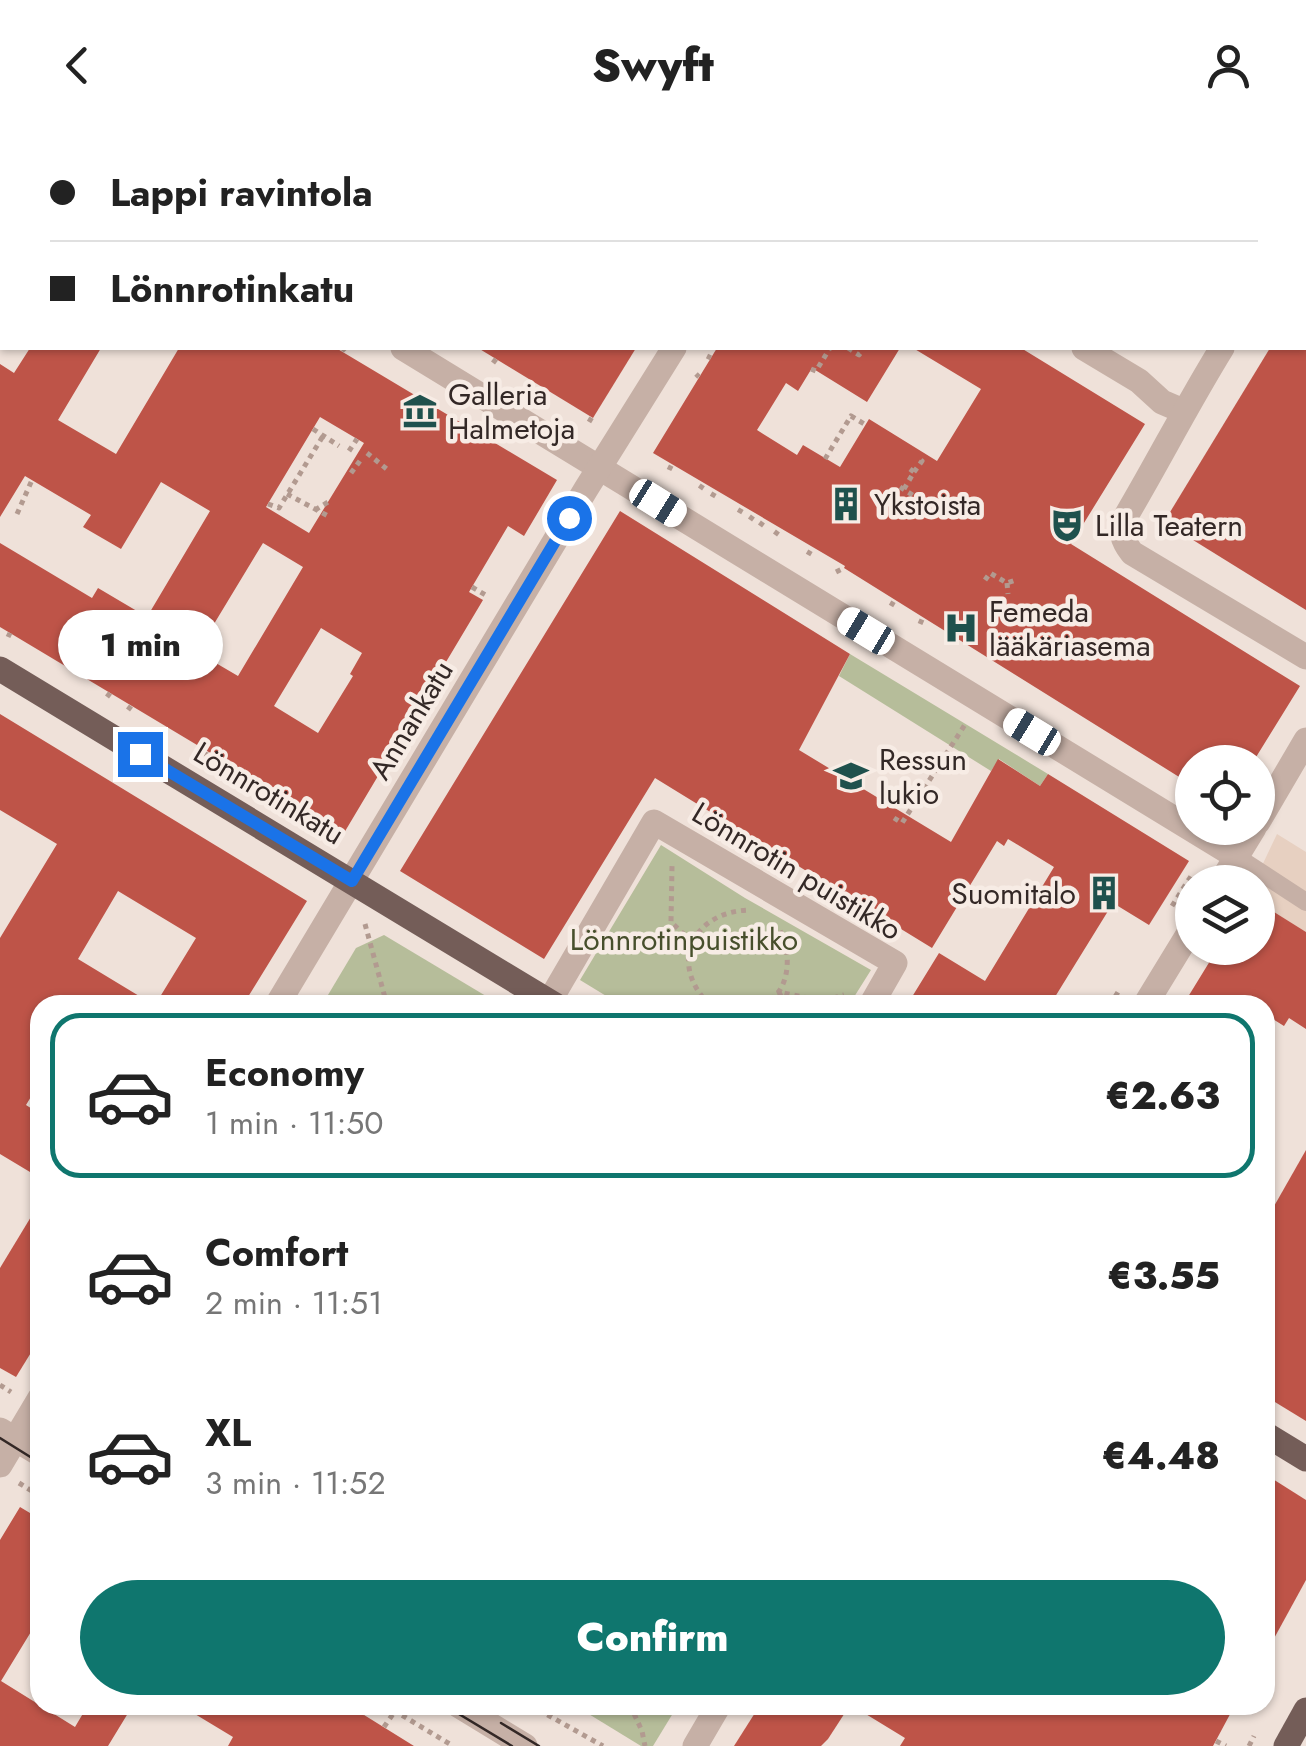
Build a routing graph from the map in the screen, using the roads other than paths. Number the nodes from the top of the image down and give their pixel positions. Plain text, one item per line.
1 (405, 350) edge
2 (673, 350) edge
3 (1087, 350) edge
4 (1221, 350) edge
5 (1183, 412) junction
6 (600, 468) junction
7 (1306, 657) edge
8 (0, 669) edge
9 (1306, 740) edge
10 (1275, 792) edge
11 (1244, 845) edge
12 (1237, 857) junction
13 (1232, 865) edge
14 (352, 881) junction
15 (1306, 902) edge
16 (1175, 956) edge
17 (283, 995) edge
18 (539, 995) edge
19 (556, 995) edge
20 (877, 995) edge
21 (1151, 995) edge
22 (30, 1410) edge
23 (8, 1435) edge
24 (1275, 1440) edge
25 (30, 1448) edge
26 (1306, 1460) edge
27 (0, 1465) edge
28 (1306, 1710) edge
29 (474, 1715) edge
30 (714, 1715) edge
31 (525, 1746) edge
32 (695, 1746) edge
33 (1286, 1746) edge

1 - 6 street
2 - 6 street, Annankatu
3 - 5 street
4 - 5 street
5 - 7 street
6 - 12 street
6 - 14 street, Annankatu
8 - 14 main road, Lönnrotinkatu
9 - 10 street
11 - 12 street
12 - 13 street
12 - 15 street
14 - 17 street, Annankatu
14 - 18 main road, Lönnrotinkatu
16 - 21 street
19 - 20 street, Lönnrotin puistikko
22 - 23 street
23 - 25 street
23 - 27 street
24 - 26 main road
28 - 33 main road
29 - 31 street
30 - 32 street

